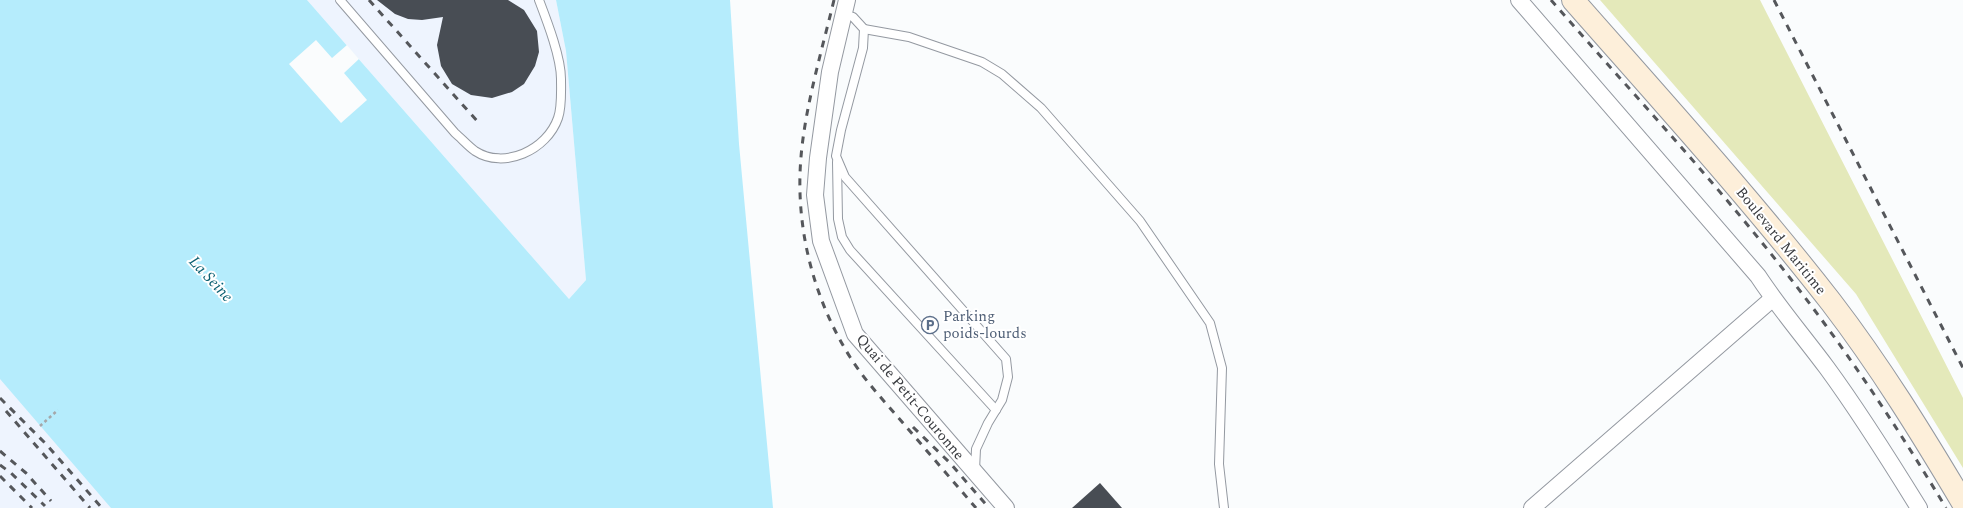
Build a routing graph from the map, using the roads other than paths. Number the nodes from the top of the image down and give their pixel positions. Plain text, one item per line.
1 (340, 0) edge
2 (539, 0) edge
3 (857, 0) edge
4 (1519, 0) edge
5 (1573, 0) edge
6 (848, 11) edge
7 (864, 29) junction
8 (836, 156) junction
9 (1772, 299) junction
10 (996, 410) junction
11 (975, 474) junction
12 (1963, 503) edge
13 (1006, 508) edge
14 (1224, 508) edge
15 (1532, 508) edge
16 (1919, 508) edge

1 - 2 lane
3 - 6 street, Quai de Petit-Couronne
4 - 9 street
5 - 12 street, Boulevard Maritime
6 - 7 lane
6 - 11 street, Quai de Petit-Couronne
7 - 8 lane
7 - 14 lane
8 - 10 lane
8 - 10 lane
9 - 15 street
9 - 16 street
10 - 11 lane
11 - 13 street, Quai de Petit-Couronne

